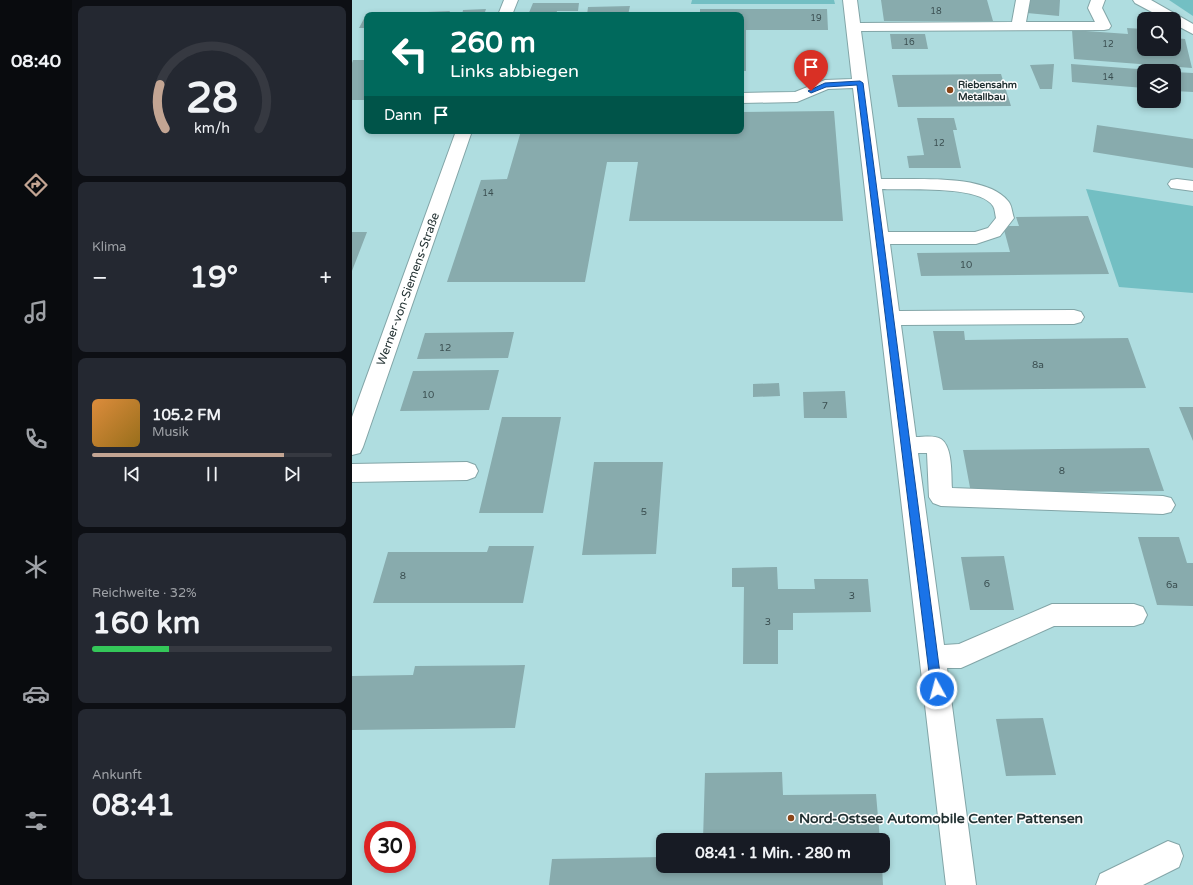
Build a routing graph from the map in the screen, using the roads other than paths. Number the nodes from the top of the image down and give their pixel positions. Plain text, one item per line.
1 (511, 0) edge
2 (850, 0) edge
3 (1023, 0) edge
4 (1098, 0) edge
5 (1146, 1) edge
6 (507, 12) edge
7 (853, 27) junction
8 (1018, 27) junction
9 (1193, 30) edge
10 (860, 83) junction
11 (744, 98) edge
12 (463, 134) edge
13 (873, 184) junction
14 (880, 238) junction
15 (1074, 317) dead end
16 (890, 318) junction
17 (906, 445) junction
18 (352, 447) edge
19 (467, 471) dead end
20 (352, 473) edge
21 (1163, 505) dead end
22 (1134, 615) dead end
23 (933, 657) junction
24 (1168, 856) dead end
25 (961, 885) edge
26 (1111, 885) edge

1 - 6 street
2 - 7 street
3 - 8 street
4 - 8 street
5 - 9 street
7 - 8 street
7 - 10 street
10 - 11 street
10 - 13 street
12 - 18 street, Werner-von-Siemens-Straße
13 - 14 street
13 - 14 street
14 - 16 street
15 - 16 street
16 - 17 street
17 - 21 street
17 - 23 street
19 - 20 street
22 - 23 street
23 - 25 street
24 - 26 street

